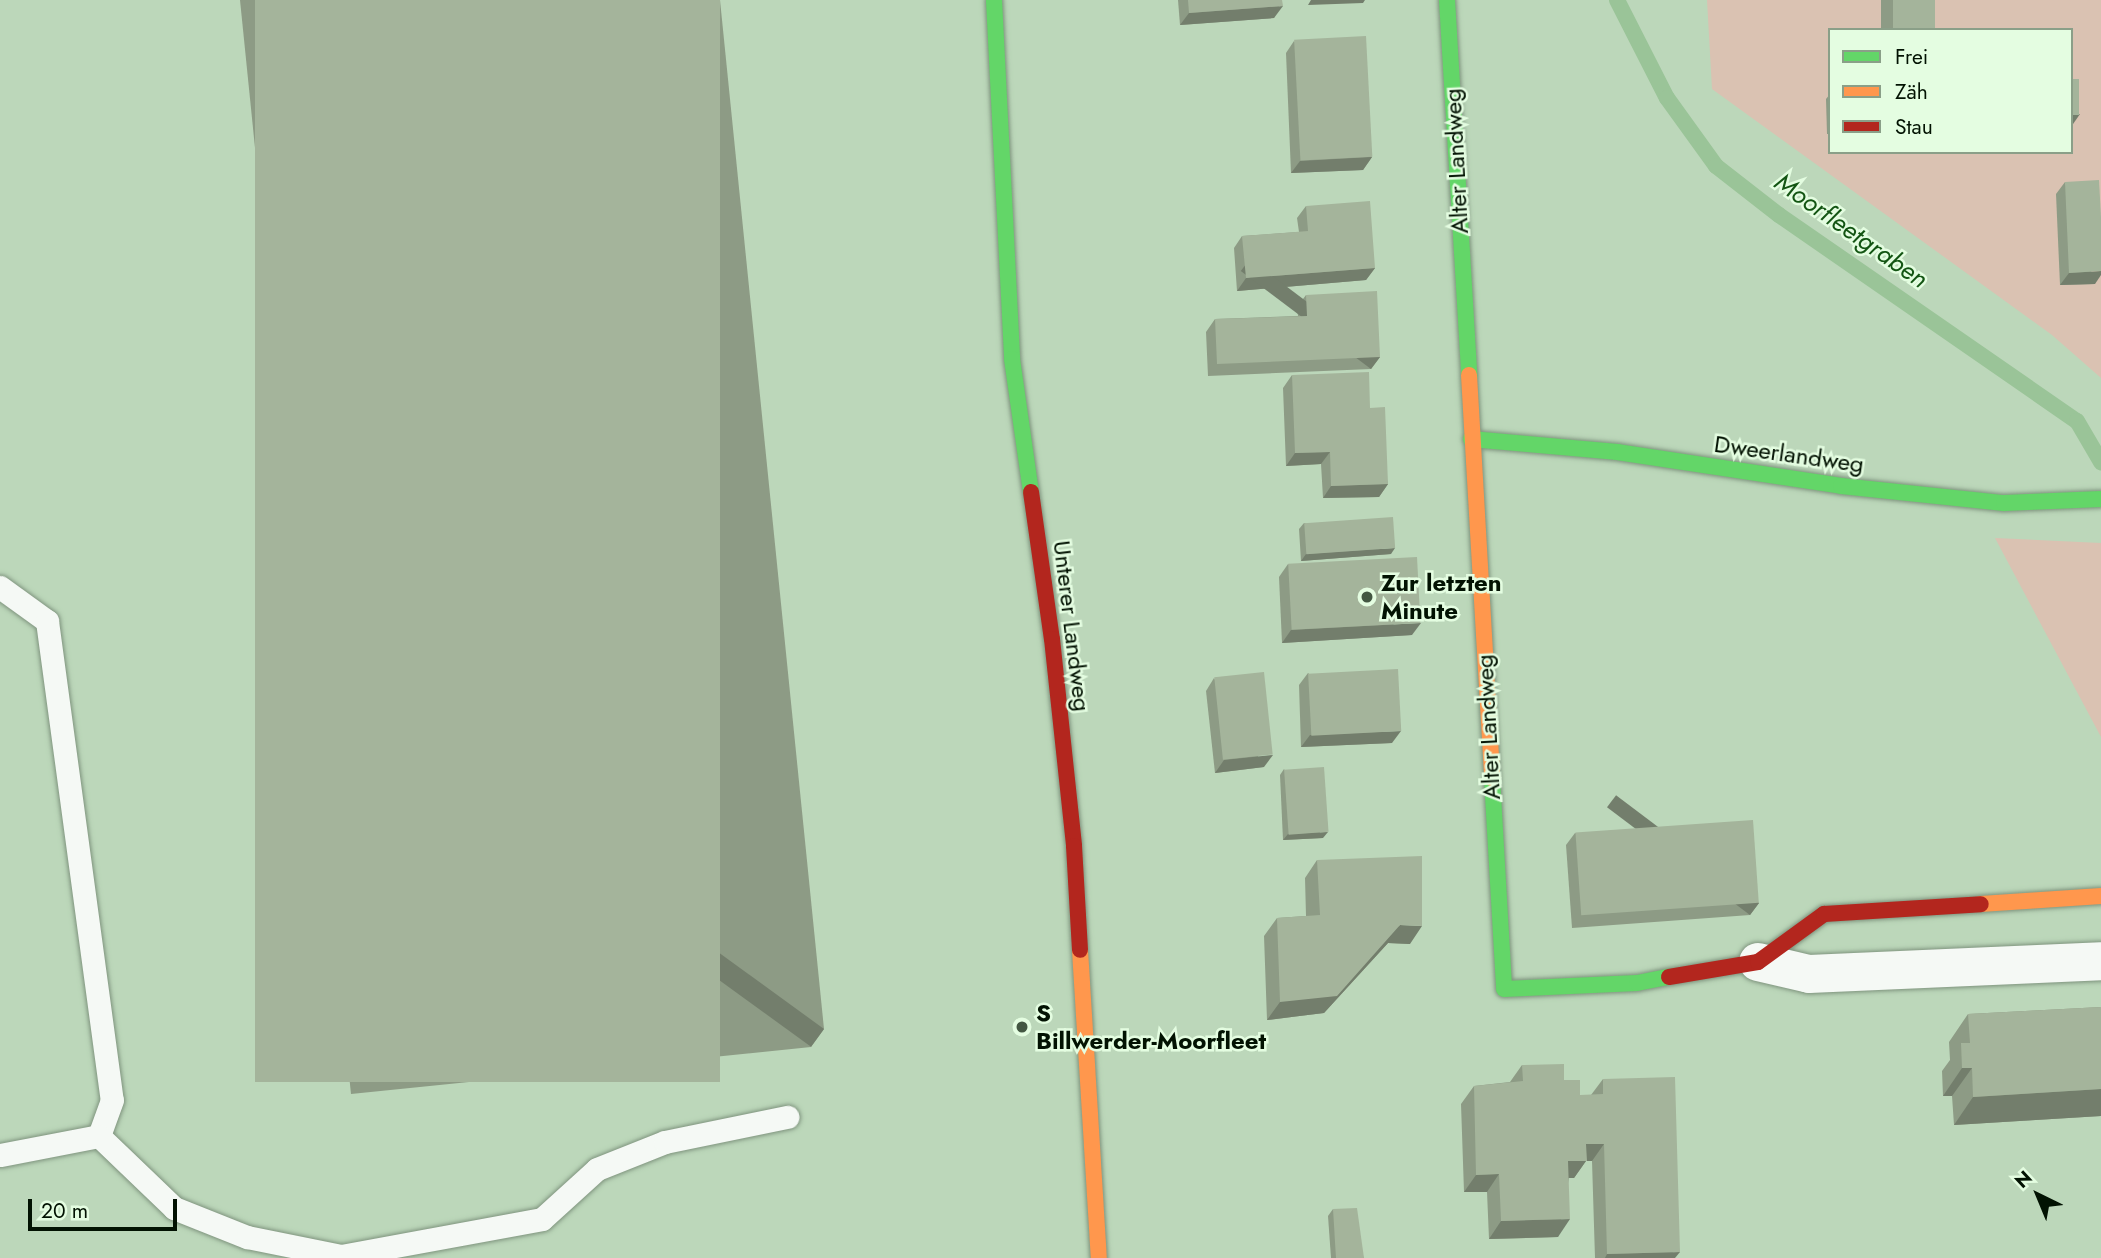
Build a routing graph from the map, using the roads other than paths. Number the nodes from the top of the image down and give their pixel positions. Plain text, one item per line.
1 (994, 0) edge
2 (1447, 0) edge
3 (1471, 439) junction
4 (2101, 499) edge
5 (0, 587) edge
6 (2101, 896) edge
7 (2101, 961) edge
8 (1758, 962) junction
9 (787, 1117) dead end
10 (99, 1136) junction
11 (0, 1155) edge
12 (1099, 1258) edge

1 - 12 street, Unterer Landweg
2 - 3 street, Alter Landweg
3 - 4 street, Dweerlandweg
3 - 8 street, Alter Landweg
5 - 10 lane
6 - 8 street, Alter Landweg
7 - 8 street, Alter Landweg
9 - 10 lane
10 - 11 lane

